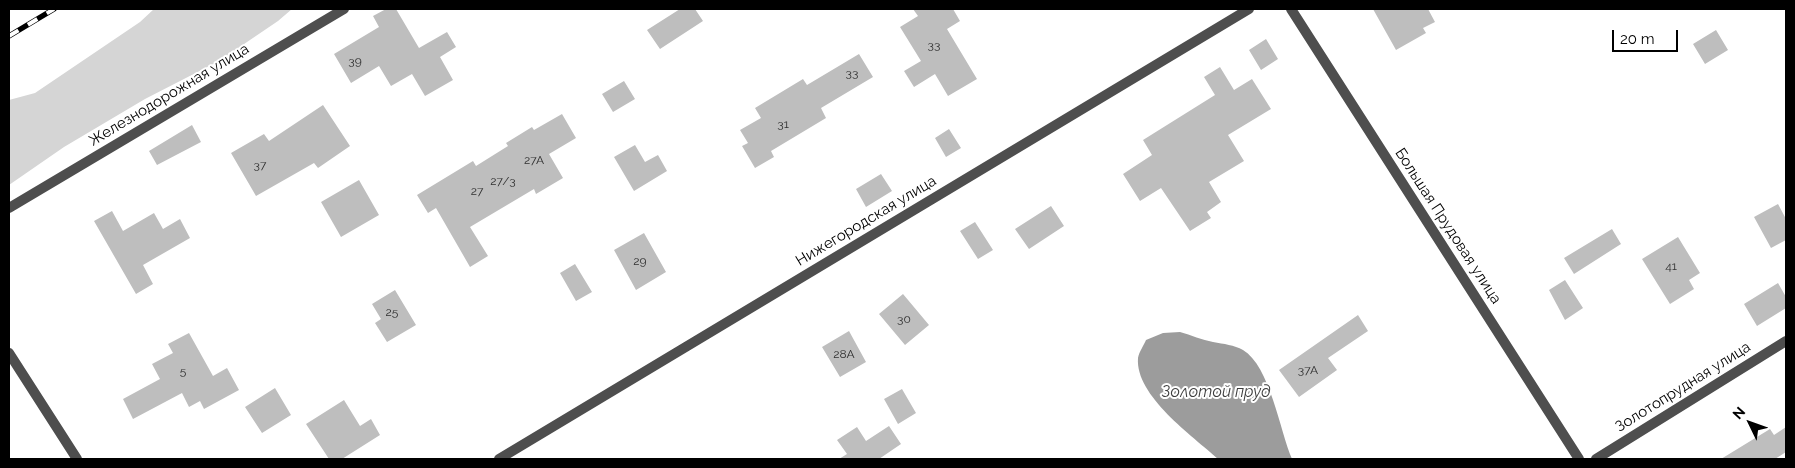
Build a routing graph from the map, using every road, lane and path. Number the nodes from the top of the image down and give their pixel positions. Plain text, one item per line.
1 (344, 9) edge
2 (1249, 9) edge
3 (1291, 9) edge
4 (9, 208) edge
5 (1786, 341) edge
6 (9, 353) edge
7 (77, 459) edge
8 (499, 459) edge
9 (1579, 459) edge
10 (1596, 459) edge

1 - 4 street, Железнодорожная улица
2 - 8 street, Нижегородская улица
3 - 9 street, Большая Прудовая улица
5 - 10 street, Золотопрудная улица
6 - 7 street

